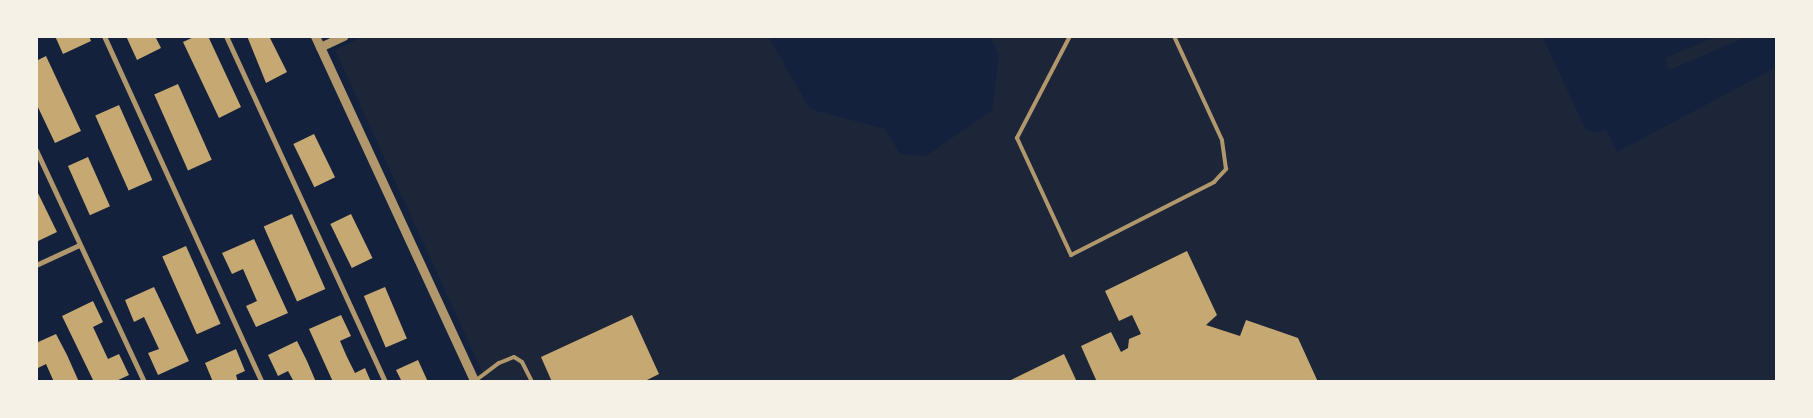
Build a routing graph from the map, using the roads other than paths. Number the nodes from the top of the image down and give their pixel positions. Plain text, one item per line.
1 (104, 36) edge
2 (226, 36) edge
3 (315, 36) edge
4 (344, 36) edge
5 (1070, 36) edge
6 (1174, 36) edge
7 (320, 48) junction
8 (36, 150) edge
9 (79, 245) junction
10 (36, 265) edge
11 (144, 382) edge
12 (262, 382) edge
13 (385, 382) edge
14 (475, 382) edge
15 (532, 382) edge

1 - 12 street
2 - 13 street
3 - 7 street
4 - 7 street
5 - 6 lane
7 - 14 street
8 - 9 street
9 - 10 street
9 - 11 street
14 - 15 lane

